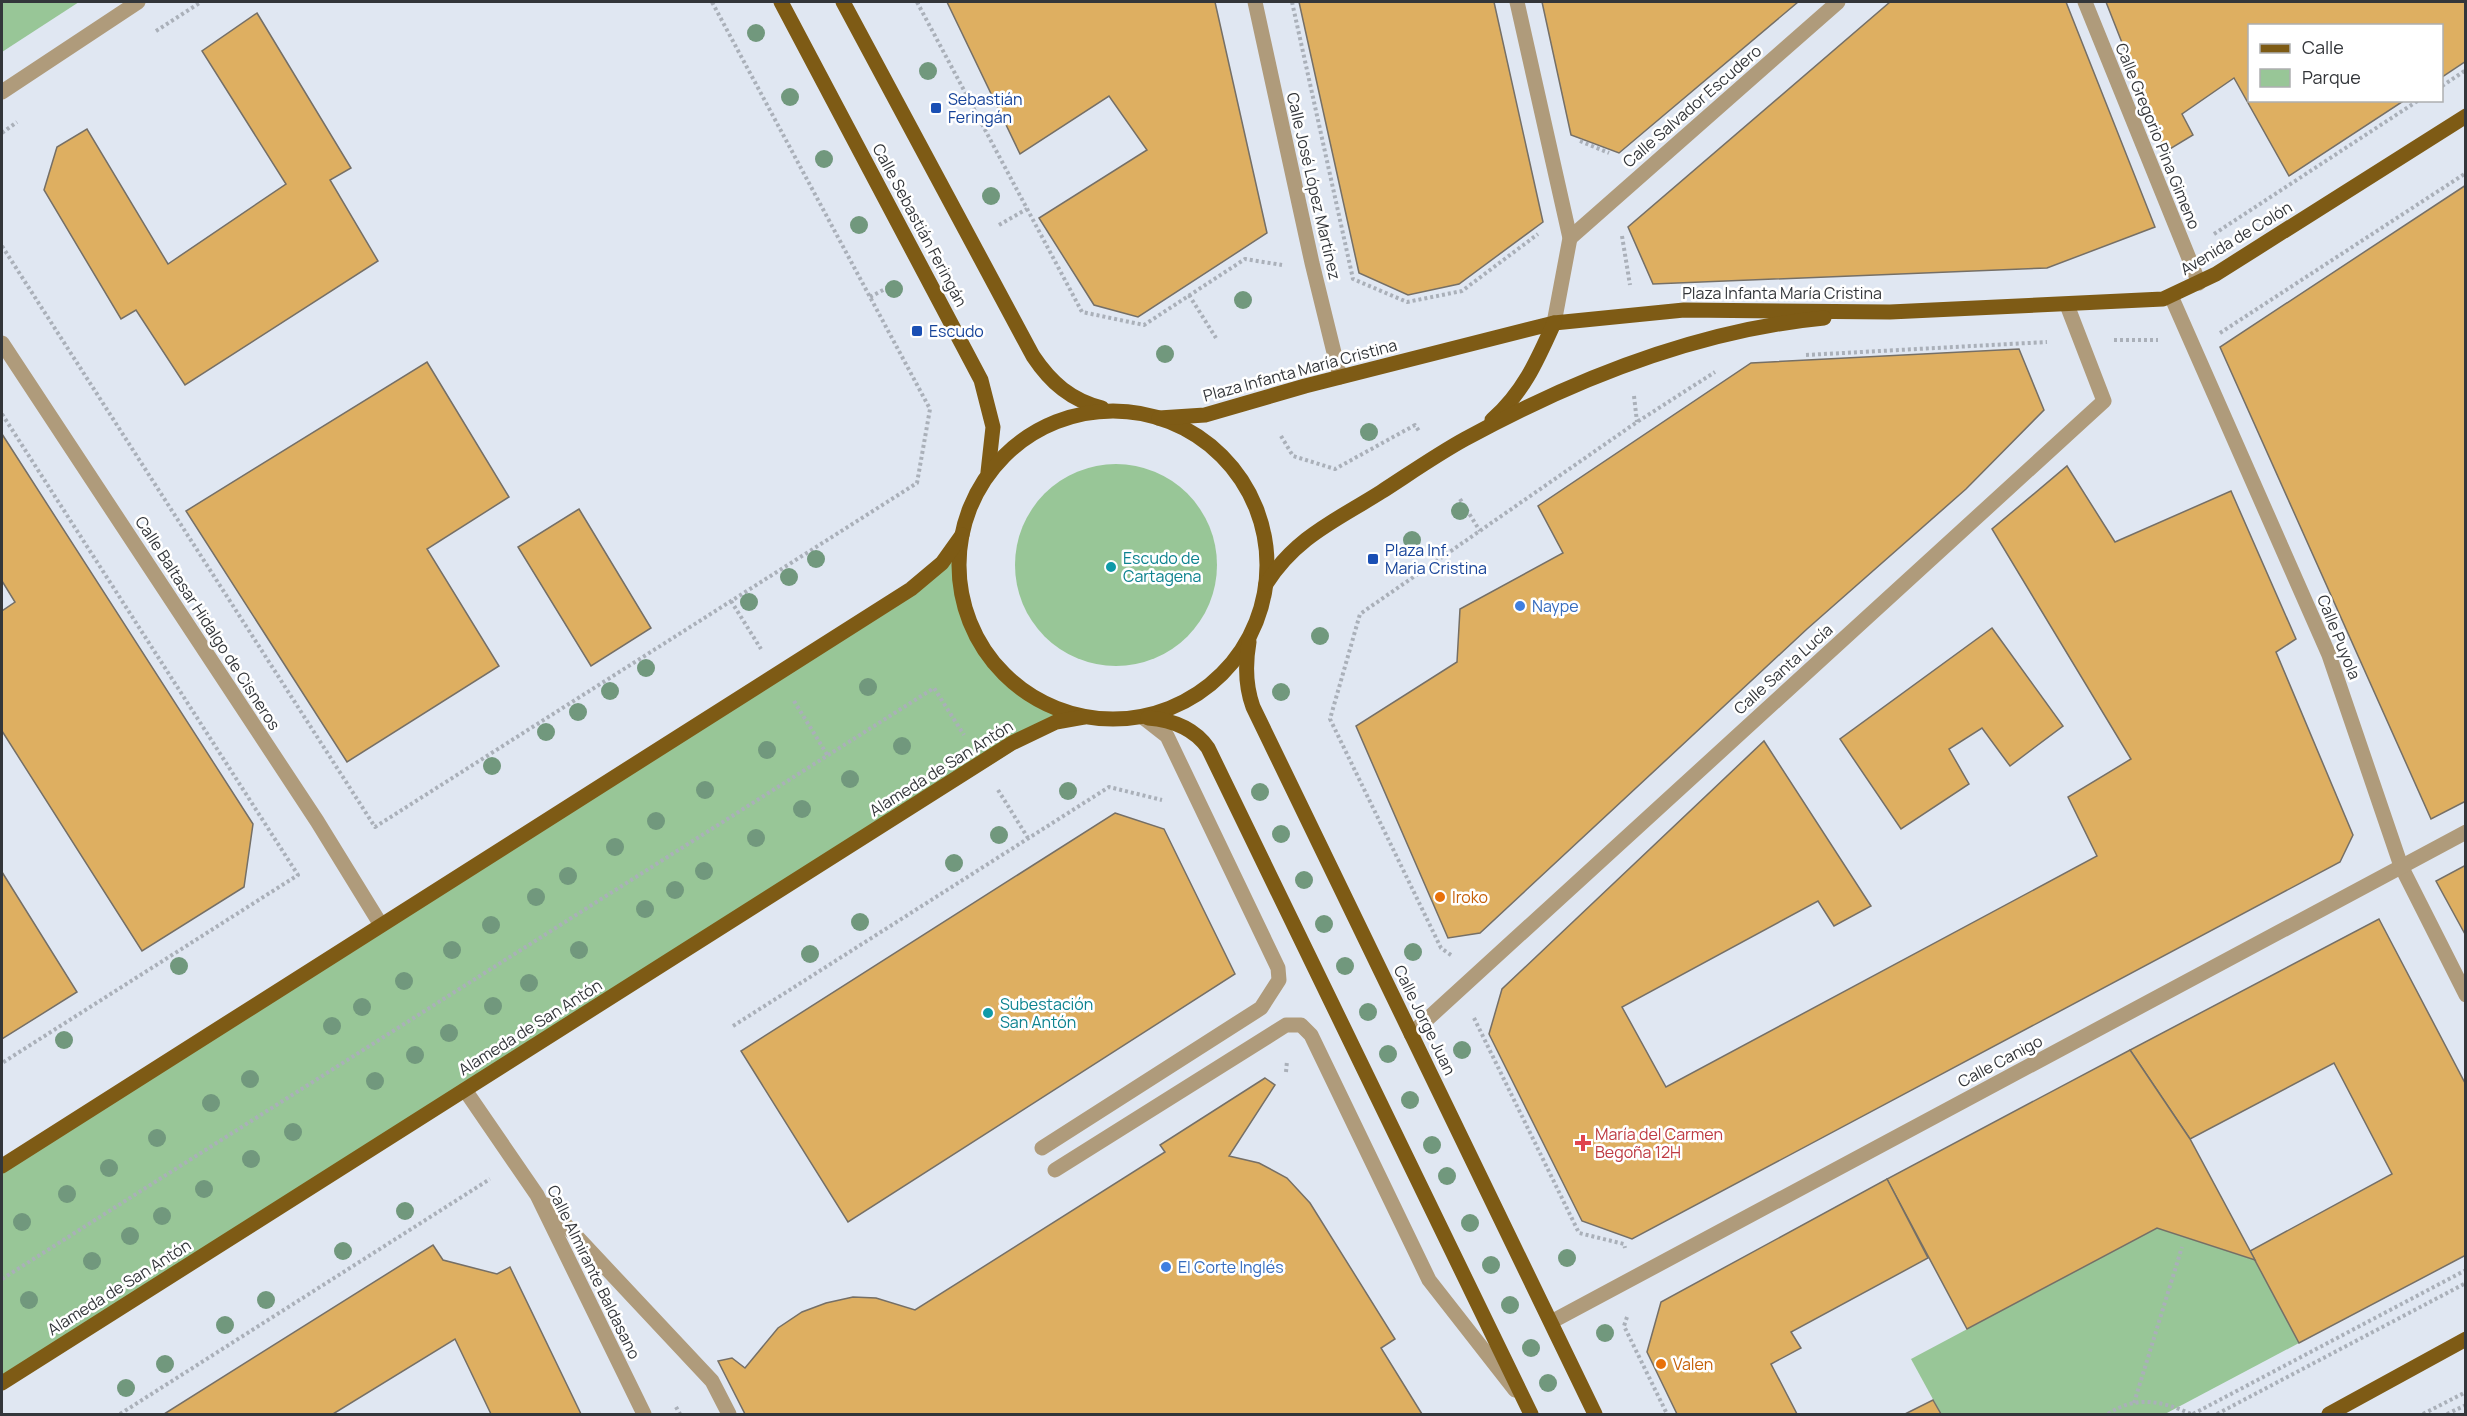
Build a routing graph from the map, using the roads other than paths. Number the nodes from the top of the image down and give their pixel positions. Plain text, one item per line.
1 (138, 2) edge
2 (780, 2) edge
3 (843, 2) edge
4 (1255, 2) edge
5 (1517, 2) edge
6 (1838, 2) edge
7 (2085, 2) edge
8 (2, 92) edge
9 (2466, 116) edge
10 (1570, 238) junction
11 (2199, 283) junction
12 (2171, 296) junction
13 (2067, 305) junction
14 (1890, 312) junction
15 (1554, 323) junction
16 (2, 343) edge
17 (1340, 377) junction
18 (1110, 410) junction
19 (1159, 418) junction
20 (1465, 439) junction
21 (988, 475) junction
22 (962, 535) junction
23 (1265, 586) junction
24 (1249, 636) junction
25 (1084, 717) junction
26 (1142, 718) junction
27 (2466, 832) edge
28 (2401, 866) junction
29 (381, 925) junction
30 (2466, 995) edge
31 (1411, 1034) junction
32 (465, 1090) junction
33 (1042, 1148) dead end
34 (2, 1166) edge
35 (1055, 1170) dead end
36 (537, 1195) junction
37 (1551, 1322) junction
38 (2466, 1339) edge
39 (2, 1383) edge
40 (1529, 1409) edge
41 (644, 1414) edge
42 (729, 1414) edge
43 (1595, 1414) edge
44 (2329, 1414) edge

1 - 8 street
2 - 21 main road, Calle Sebastián Feringán
3 - 18 main road
4 - 17 street, Calle José López Martínez
5 - 10 street
6 - 10 street, Calle Salvador Escudero
7 - 11 street, Calle Gregorio Pina Gimeno
9 - 11 main road, Avenida de Colón
10 - 15 street
11 - 12 main road, Avenida de Colón
12 - 13 main road, Avenida de Colón
12 - 28 street, Calle Puyola
13 - 14 main road, Avenida de Colón
13 - 31 street, Calle Santa Lucía
14 - 15 main road, Plaza Infanta María Cristina
14 - 20 main road, Plaza Infanta María Cristina
15 - 17 main road, Plaza Infanta María Cristina
15 - 20 main road
16 - 29 street, Calle Baltasar Hidalgo de Cisneros
17 - 19 main road, Plaza Infanta María Cristina
18 - 19 main road, Plaza Infanta María Cristina
18 - 21 main road, Plaza Infanta María Cristina
19 - 23 main road, Plaza Infanta María Cristina
20 - 23 main road, Plaza Infanta María Cristina
21 - 22 main road, Plaza Infanta María Cristina
22 - 25 main road, Plaza Infanta María Cristina
22 - 29 main road
23 - 24 main road, Plaza Infanta María Cristina
24 - 26 main road, Plaza Infanta María Cristina
24 - 31 main road, Calle Jorge Juan
25 - 26 main road, Plaza Infanta María Cristina
25 - 32 main road, Alameda de San Antón
26 - 33 street
26 - 40 main road
27 - 28 street, Calle Canigo
28 - 30 street, Calle Puyola
28 - 37 street, Calle Canigo
29 - 34 main road
31 - 37 main road, Calle Jorge Juan
32 - 36 street, Calle Almirante Baldasano
32 - 39 main road, Alameda de San Antón
35 - 40 street
36 - 41 street, Calle Almirante Baldasano
36 - 42 street
37 - 43 main road, Calle Jorge Juan
38 - 44 main road

